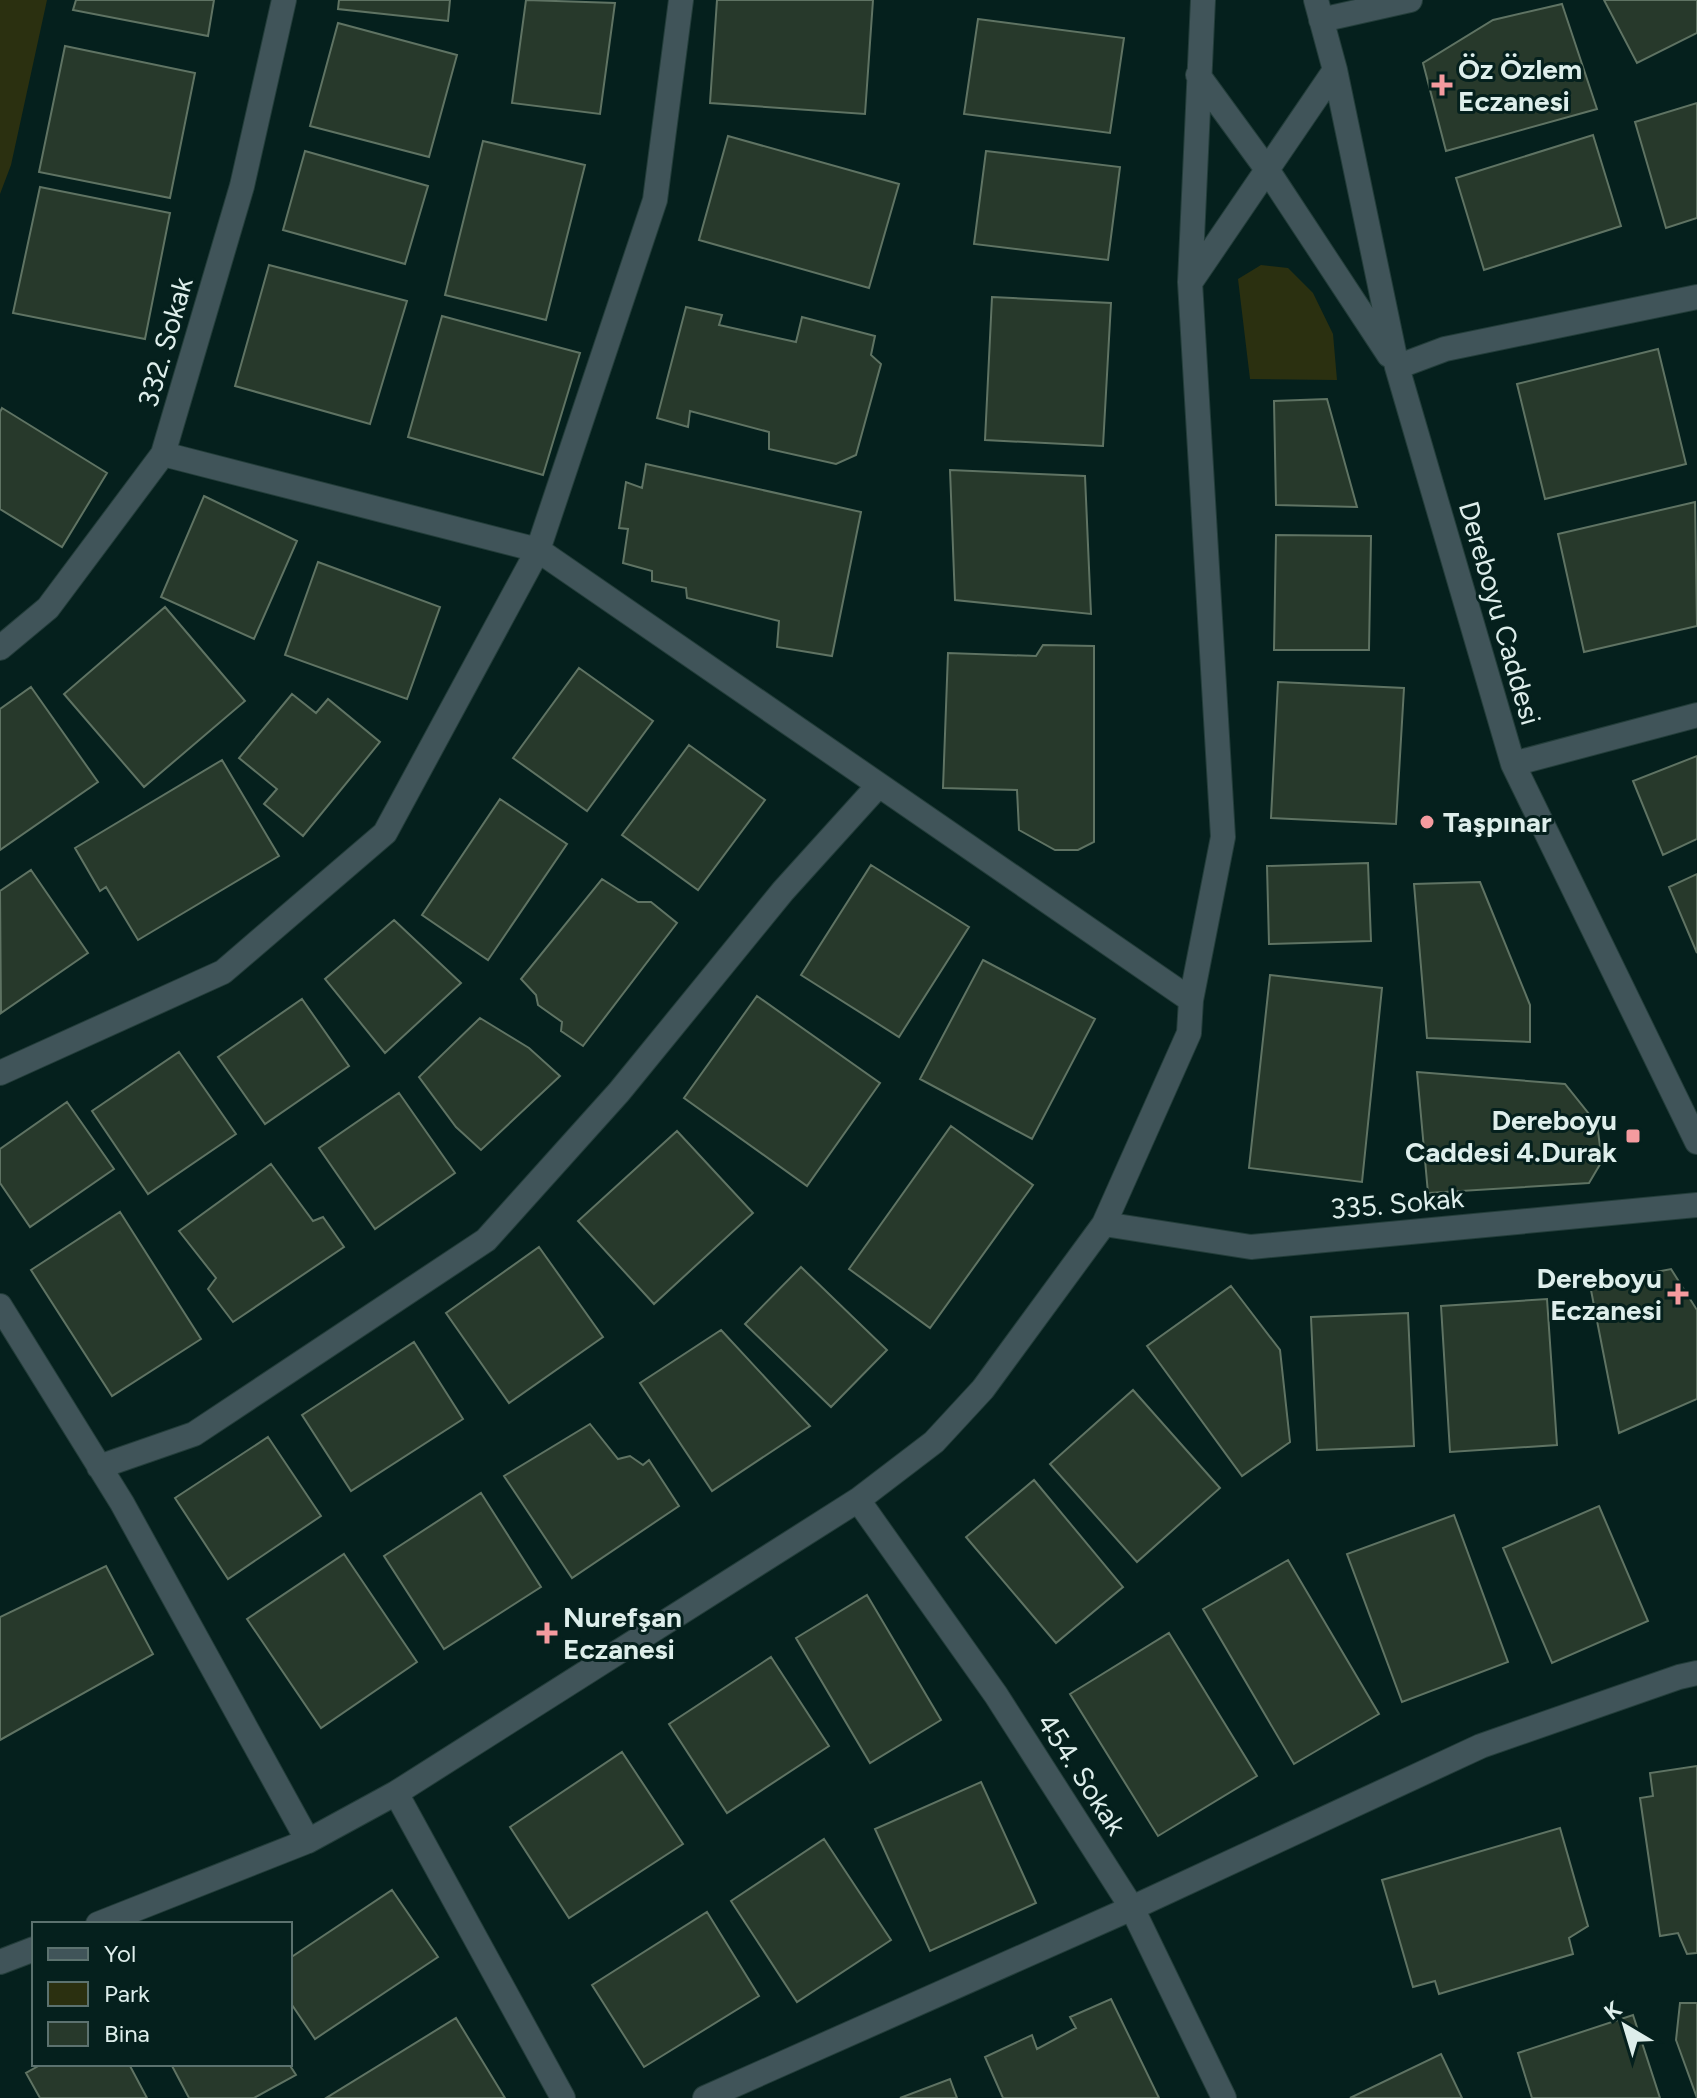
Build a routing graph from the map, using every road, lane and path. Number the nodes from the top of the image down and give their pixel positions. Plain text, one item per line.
1 (284, 0) edge
2 (681, 0) edge
3 (1203, 0) edge
4 (1410, 0) edge
5 (1319, 10) edge
6 (1335, 70) junction
7 (1198, 75) junction
8 (1266, 168) junction
9 (1190, 282) junction
10 (1697, 297) edge
11 (1397, 367) junction
12 (163, 454) junction
13 (538, 550) junction
14 (0, 648) edge
15 (1697, 715) edge
16 (1513, 764) junction
17 (878, 786) junction
18 (1191, 1000) junction
19 (0, 1073) edge
20 (1697, 1142) edge
21 (1697, 1205) edge
22 (1104, 1224) junction
23 (0, 1306) edge
24 (99, 1467) junction
25 (858, 1500) junction
26 (1697, 1673) edge
27 (396, 1793) junction
28 (308, 1841) junction
29 (1132, 1908) junction
30 (103, 1922) edge
31 (32, 1950) edge
32 (0, 1962) edge
33 (563, 2098) edge
34 (705, 2098) edge
35 (1224, 2098) edge

1 - 12 street, 332. Sokak
2 - 13 street
3 - 7 street
4 - 5 street
5 - 6 street, Dereboyu Caddesi
6 - 8 street
6 - 11 street, Dereboyu Caddesi
7 - 8 street
7 - 9 street
8 - 9 street
8 - 11 street
9 - 18 street
10 - 11 street
11 - 16 street, Dereboyu Caddesi
12 - 13 street
12 - 14 street, 332. Sokak
13 - 17 street
13 - 19 street
15 - 16 street
16 - 20 street, Dereboyu Caddesi
17 - 18 street
17 - 24 street
18 - 22 street
21 - 22 street, 335. Sokak
22 - 25 street
23 - 24 street
24 - 28 street
25 - 27 street
25 - 29 street, 454. Sokak
26 - 29 street
27 - 28 street
27 - 33 street
28 - 30 street
29 - 34 street
29 - 35 street, 454. Sokak
31 - 32 street

